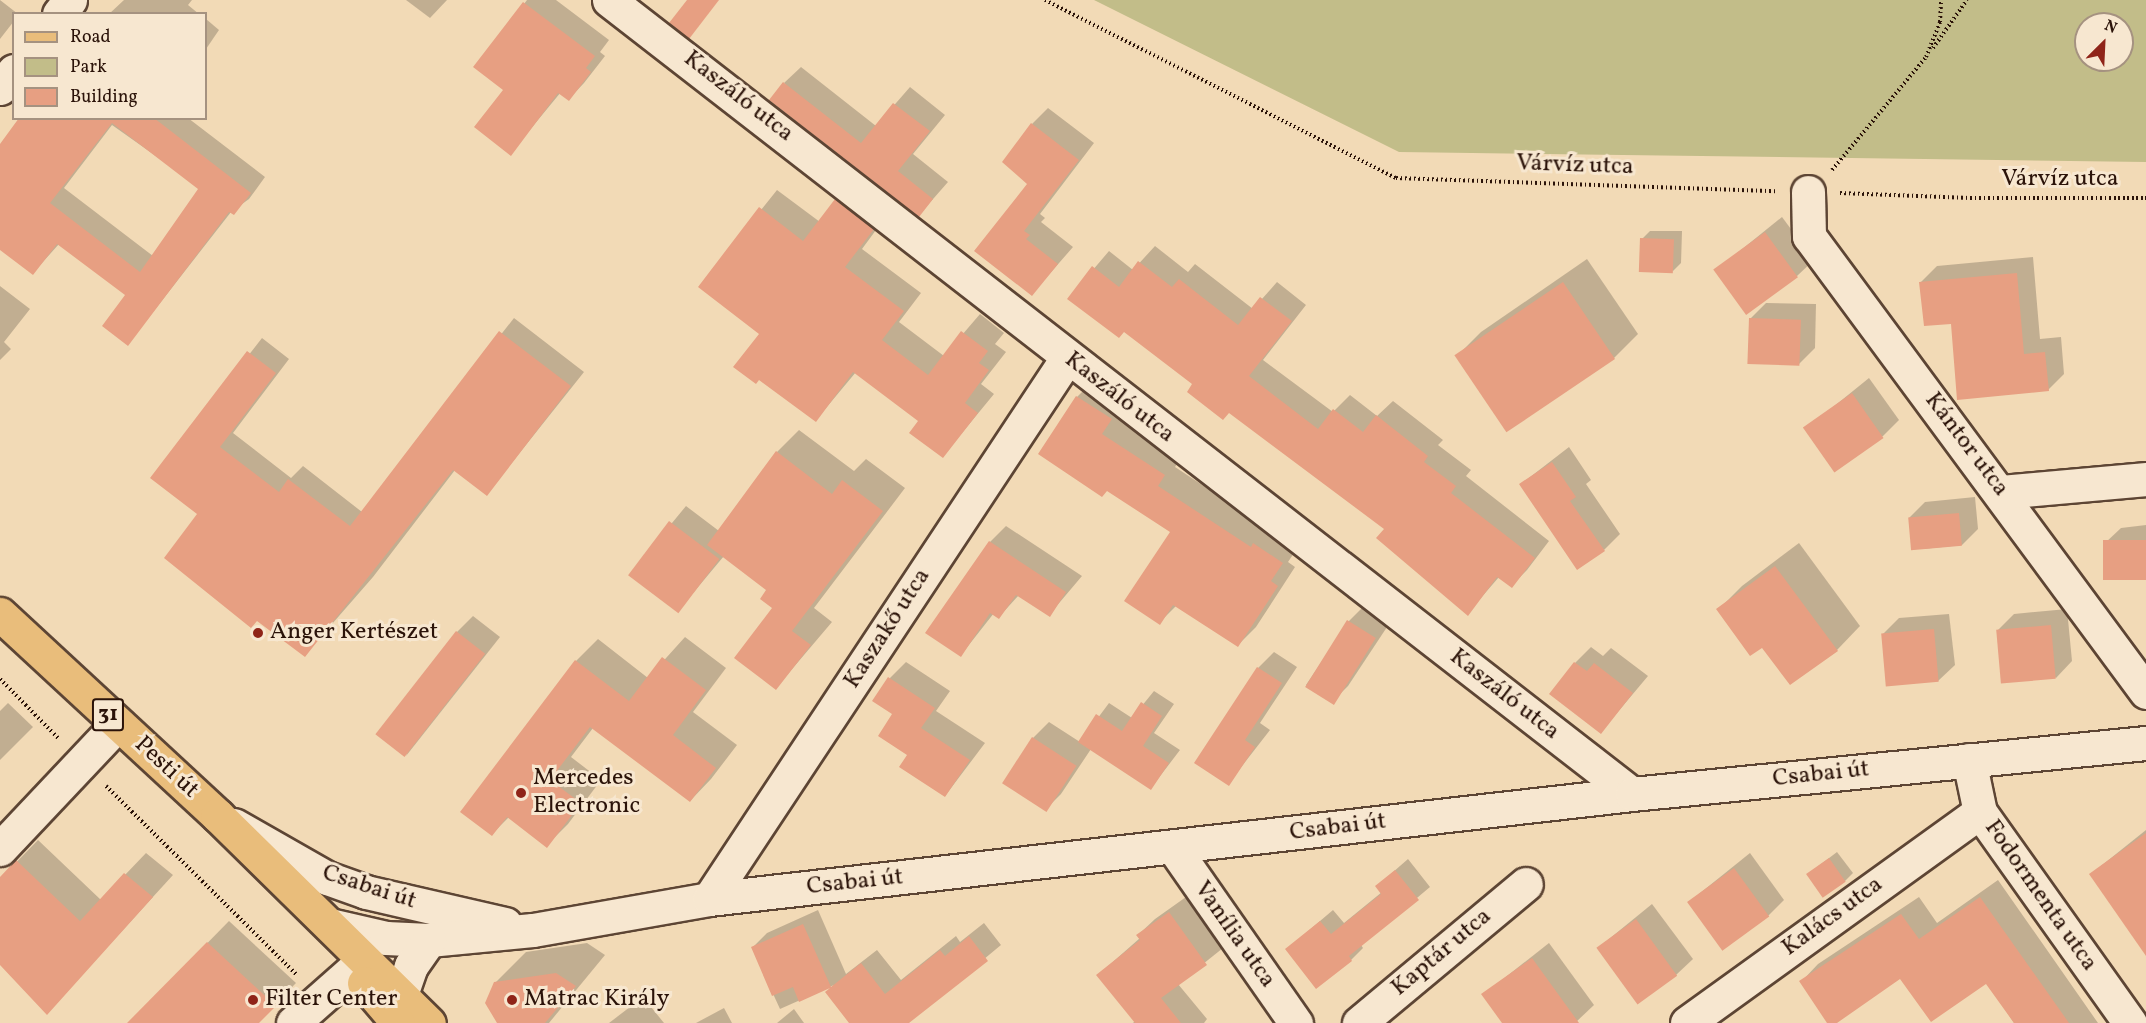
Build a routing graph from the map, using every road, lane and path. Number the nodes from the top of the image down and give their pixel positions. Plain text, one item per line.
1 (70, 0) edge
2 (609, 0) edge
3 (1045, 0) edge
4 (1941, 0) edge
5 (1967, 0) edge
6 (61, 12) edge
7 (1917, 69) junction
8 (12, 73) edge
9 (0, 88) edge
10 (1811, 192) junction
11 (2146, 198) edge
12 (1067, 358) junction
13 (2146, 479) edge
14 (2001, 492) junction
15 (0, 614) edge
16 (0, 679) edge
17 (2146, 692) edge
18 (118, 724) junction
19 (2146, 743) edge
20 (1969, 760) junction
21 (83, 764) junction
22 (1632, 794) junction
23 (1980, 812) junction
24 (217, 816) junction
25 (1173, 847) junction
26 (0, 849) edge
27 (1526, 884) dead end
28 (709, 899) junction
29 (330, 925) junction
30 (533, 930) junction
31 (429, 940) junction
32 (353, 970) junction
33 (318, 997) junction
34 (400, 1008) edge
35 (293, 1023) edge
36 (429, 1023) edge
37 (1296, 1023) edge
38 (1359, 1023) edge
39 (1687, 1023) edge
40 (2130, 1023) edge

1 - 6 street
2 - 12 street, Kaszáló utca
3 - 10 path, Várvíz utca
4 - 7 path
5 - 7 path
7 - 10 path
8 - 9 street
10 - 11 path, Várvíz utca
10 - 14 street, Kántor utca
12 - 22 street, Kaszáló utca
12 - 28 street, Kaszakő utca
13 - 14 street
14 - 17 street, Kántor utca
15 - 18 main road, Pesti út / 31
16 - 21 path
18 - 21 street
18 - 24 main road, Pesti út / 31
19 - 20 street, Csabai út
20 - 22 street, Csabai út
20 - 23 street, Fodormenta utca
21 - 26 street
21 - 33 path
22 - 25 street, Csabai út
23 - 39 street, Kalács utca
23 - 40 street, Fodormenta utca
24 - 29 main road, Pesti út / 31
24 - 30 street, Csabai út
25 - 28 street, Csabai út
25 - 37 street, Vanília utca
27 - 38 street, Kaptár utca
28 - 30 street, Csabai út
29 - 31 street, Csabai út
29 - 32 main road, Pesti út / 31
29 - 34 main road, Pesti út / 31
30 - 31 street, Csabai út
31 - 34 street, Csabai út
32 - 33 street
32 - 34 main road, Pesti út / 31
33 - 35 street
34 - 36 main road, Pesti út / 31

